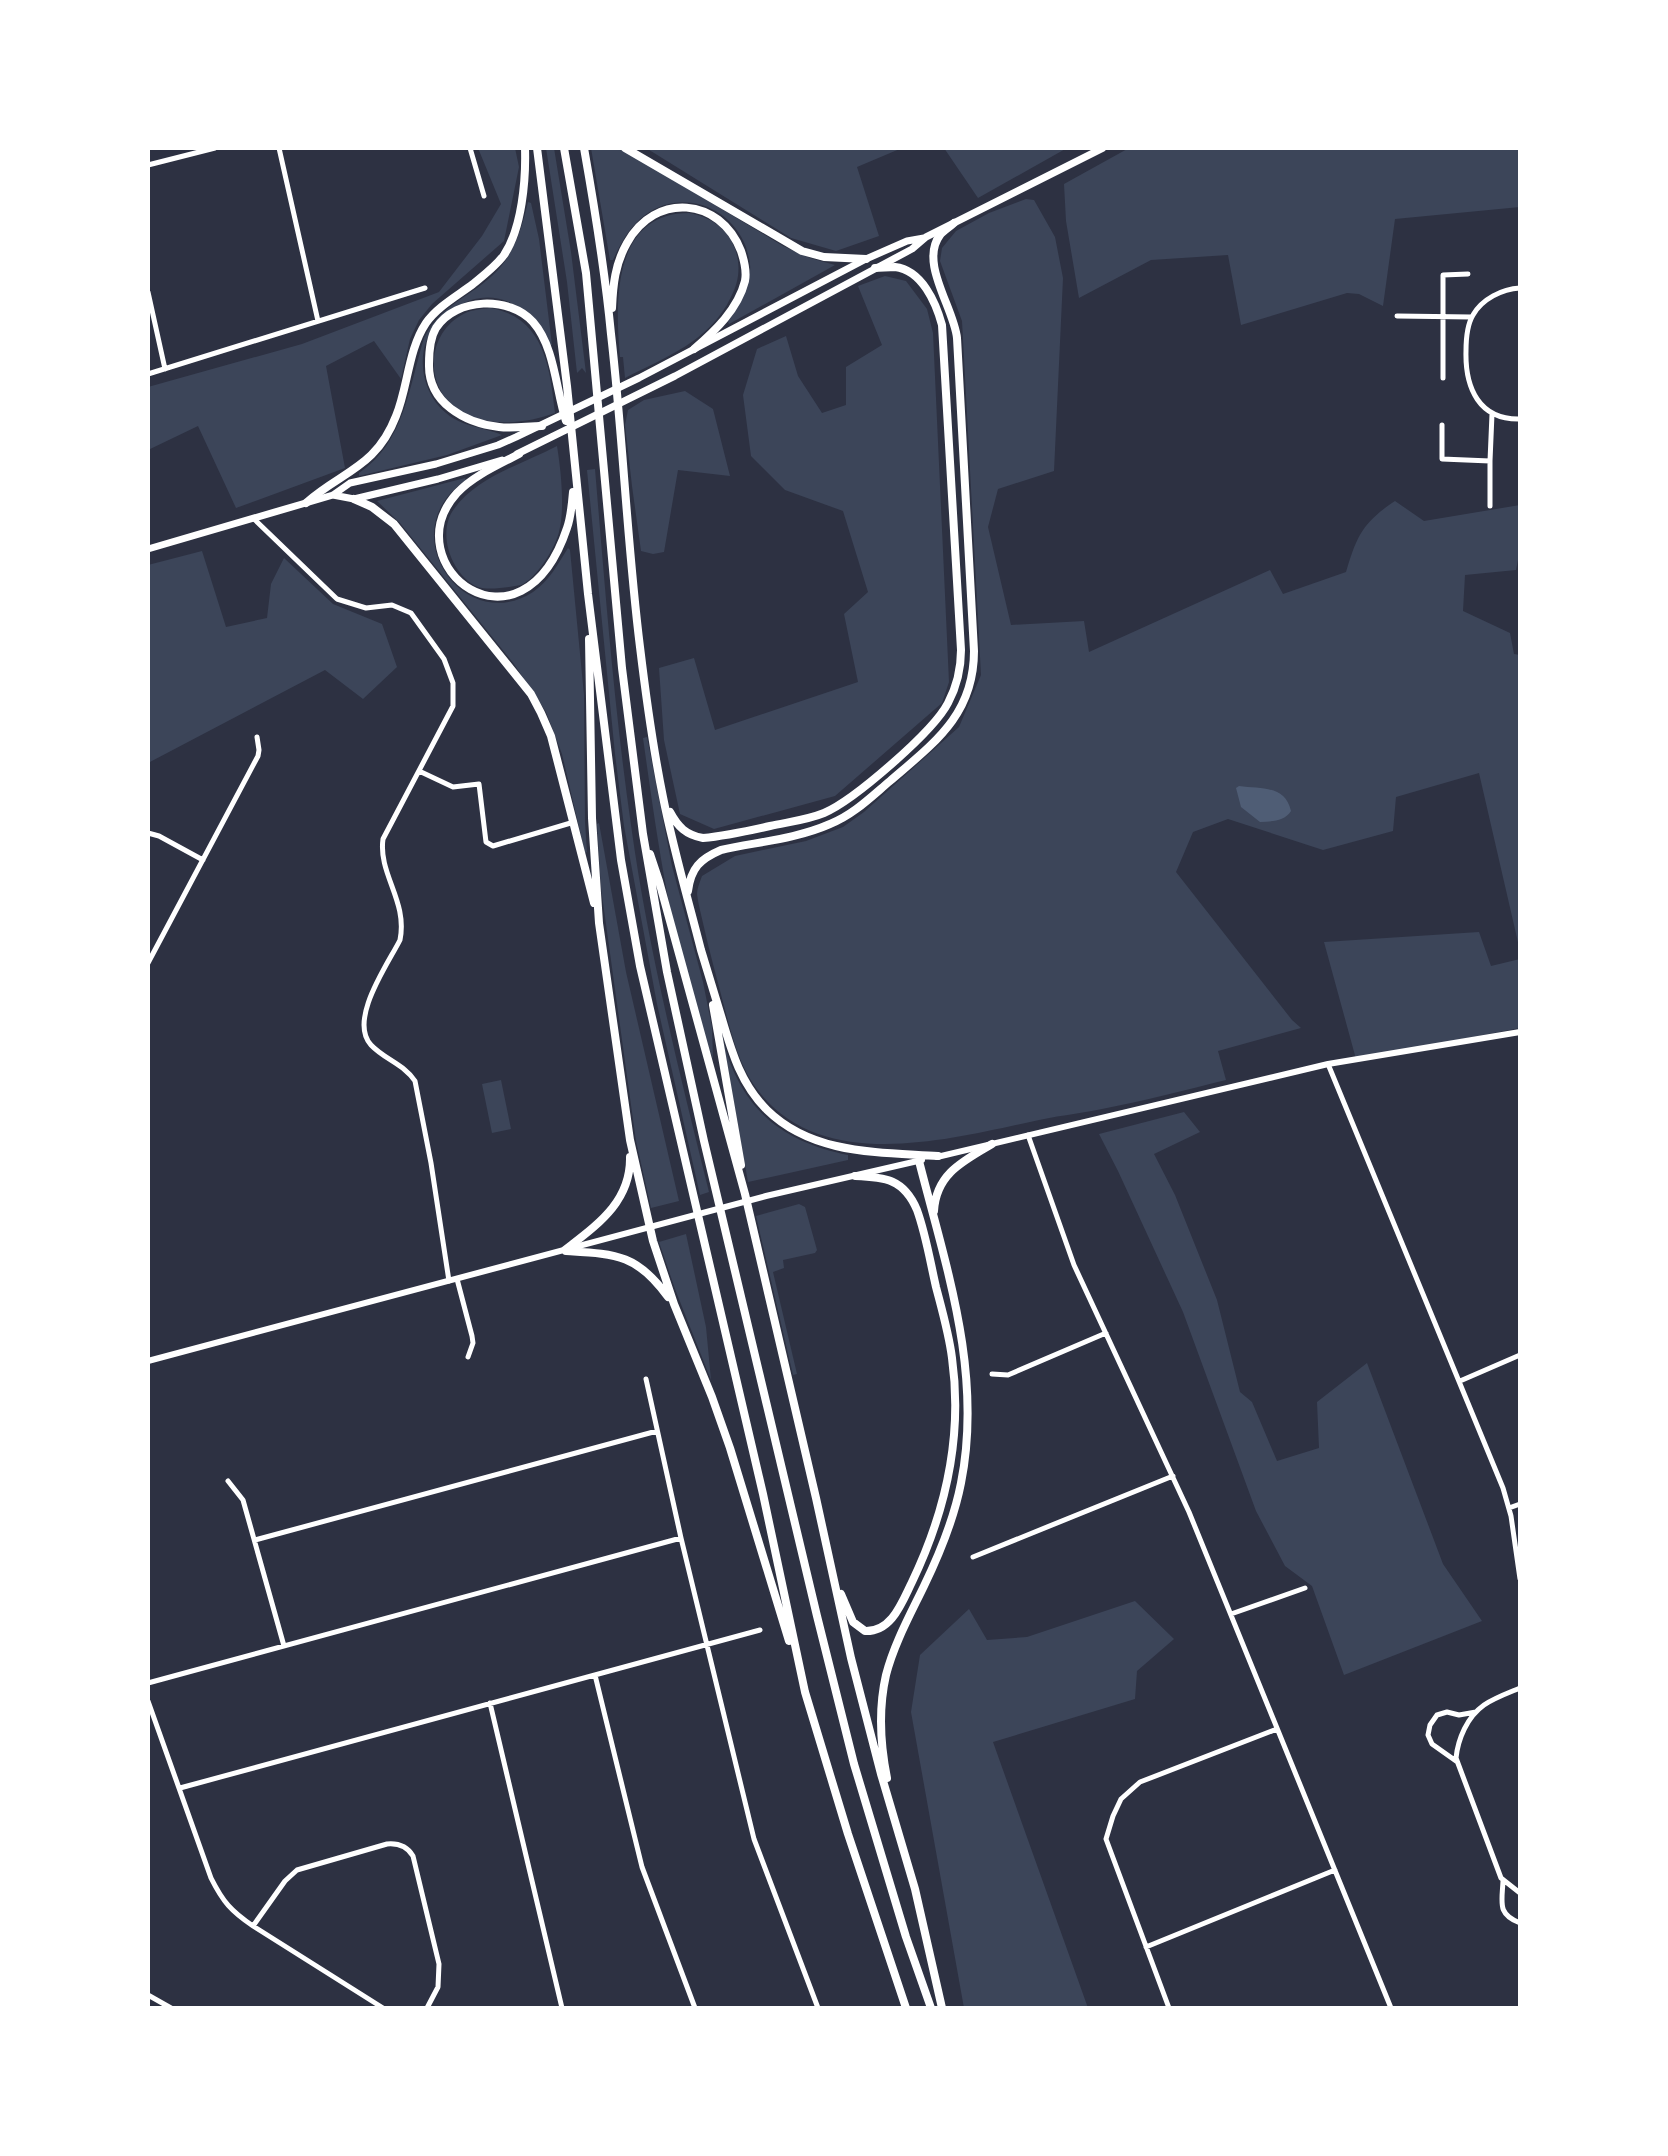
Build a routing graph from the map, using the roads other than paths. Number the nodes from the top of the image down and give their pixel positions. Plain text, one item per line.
1 (215, 148) edge
2 (279, 148) edge
3 (470, 148) edge
4 (525, 148) edge
5 (537, 148) edge
6 (564, 148) edge
7 (584, 148) edge
8 (625, 148) edge
9 (1103, 148) edge
10 (148, 165) edge
11 (484, 196) dead end
12 (954, 223) junction
13 (926, 237) junction
14 (866, 259) junction
15 (875, 268) junction
16 (1468, 274) dead end
17 (425, 288) dead end
18 (1520, 288) edge
19 (148, 292) edge
20 (1397, 316) dead end
21 (1444, 317) junction
22 (1471, 317) junction
23 (318, 321) junction
24 (611, 333) junction
25 (694, 349) junction
26 (165, 369) junction
27 (148, 374) edge
28 (1443, 378) dead end
29 (564, 405) junction
30 (1492, 414) junction
31 (1520, 419) edge
32 (1442, 425) dead end
33 (542, 426) junction
34 (519, 454) junction
35 (1490, 461) junction
36 (575, 479) junction
37 (333, 495) junction
38 (354, 499) junction
39 (306, 503) junction
40 (1490, 506) dead end
41 (253, 518) junction
42 (148, 549) edge
43 (588, 594) junction
44 (257, 737) dead end
45 (419, 771) junction
46 (663, 798) junction
47 (574, 822) junction
48 (148, 833) edge
49 (643, 834) junction
50 (203, 860) junction
51 (687, 896) junction
52 (599, 923) junction
53 (148, 963) edge
54 (709, 977) junction
55 (1520, 1032) edge
56 (1328, 1064) junction
57 (1028, 1135) junction
58 (630, 1140) junction
59 (992, 1144) junction
60 (938, 1156) junction
61 (919, 1161) junction
62 (855, 1176) junction
63 (745, 1194) junction
64 (934, 1220) junction
65 (649, 1228) junction
66 (565, 1250) junction
67 (453, 1280) junction
68 (674, 1304) junction
69 (1106, 1333) junction
70 (1520, 1355) edge
71 (468, 1357) dead end
72 (148, 1361) edge
73 (992, 1374) dead end
74 (646, 1379) dead end
75 (1460, 1381) junction
76 (657, 1431) junction
77 (1173, 1476) junction
78 (228, 1481) dead end
79 (1520, 1504) edge
80 (1509, 1508) junction
81 (681, 1538) junction
82 (255, 1540) junction
83 (973, 1557) dead end
84 (831, 1568) junction
85 (1520, 1579) edge
86 (1305, 1588) dead end
87 (1231, 1614) junction
88 (760, 1630) dead end
89 (707, 1645) junction
90 (284, 1646) junction
91 (595, 1675) junction
92 (148, 1683) edge
93 (1520, 1688) edge
94 (805, 1692) junction
95 (148, 1701) edge
96 (490, 1703) junction
97 (1478, 1711) junction
98 (1277, 1729) junction
99 (1457, 1762) junction
100 (180, 1788) junction
101 (900, 1837) junction
102 (1335, 1870) junction
103 (1503, 1880) junction
104 (1520, 1893) edge
105 (1520, 1923) edge
106 (253, 1926) junction
107 (1146, 1947) junction
108 (148, 1995) edge
109 (171, 2008) edge
110 (383, 2008) edge
111 (427, 2008) edge
112 (562, 2008) edge
113 (695, 2008) edge
114 (818, 2008) edge
115 (906, 2008) edge
116 (931, 2008) edge
117 (942, 2008) edge
118 (1169, 2008) edge
119 (1391, 2008) edge

1 - 10 street
2 - 23 street
3 - 11 street
4 - 39 highway
5 - 29 highway
6 - 49 highway
7 - 24 highway
8 - 14 highway
9 - 12 main road
12 - 13 main road
12 - 51 highway
13 - 14 main road
13 - 15 main road
14 - 25 main road
15 - 34 main road
15 - 46 highway
16 - 21 street
17 - 23 street
18 - 22 street
19 - 26 street
20 - 21 street
21 - 22 street
21 - 28 street
22 - 30 street
23 - 26 street
24 - 25 highway
24 - 46 highway
25 - 33 main road
26 - 27 street
29 - 33 highway
29 - 36 highway
30 - 31 street
30 - 35 street
32 - 35 street
33 - 37 main road
34 - 36 highway
34 - 38 main road
35 - 40 street
36 - 43 highway
37 - 38 main road
37 - 39 main road
38 - 47 highway
39 - 41 main road
41 - 42 main road
41 - 45 street
43 - 52 highway
43 - 94 highway
44 - 50 street
45 - 47 street
45 - 67 street
46 - 51 highway
47 - 52 highway
48 - 50 street
49 - 63 highway
49 - 116 highway
50 - 53 street
51 - 54 highway
52 - 58 highway
54 - 60 highway
54 - 63 highway
55 - 56 street
56 - 57 street
56 - 75 street
57 - 59 street
57 - 69 street
58 - 65 highway
58 - 66 highway
59 - 60 street
59 - 64 highway
60 - 61 street
61 - 62 street
61 - 64 highway
62 - 65 street
62 - 84 highway
63 - 84 highway
64 - 101 highway
65 - 66 street
65 - 68 highway
66 - 67 street
66 - 68 highway
67 - 71 street
67 - 72 street
68 - 94 highway
69 - 73 street
69 - 77 street
70 - 75 street
74 - 76 street
75 - 80 street
76 - 81 street
76 - 82 street
77 - 83 street
77 - 87 street
78 - 82 street
79 - 80 street
80 - 85 street
81 - 89 street
81 - 90 street
82 - 90 street
84 - 101 highway
86 - 87 street
87 - 98 street
88 - 89 street
89 - 91 street
89 - 114 street
90 - 92 street
91 - 96 street
91 - 113 street
93 - 97 street
94 - 115 highway
95 - 100 street
96 - 100 street
96 - 112 street
97 - 99 street
97 - 99 street
98 - 102 street
98 - 107 street
99 - 103 street
100 - 106 street
101 - 117 highway
102 - 107 street
102 - 119 street
103 - 104 street
103 - 105 street
106 - 110 street
106 - 111 street
107 - 118 street
108 - 109 street

